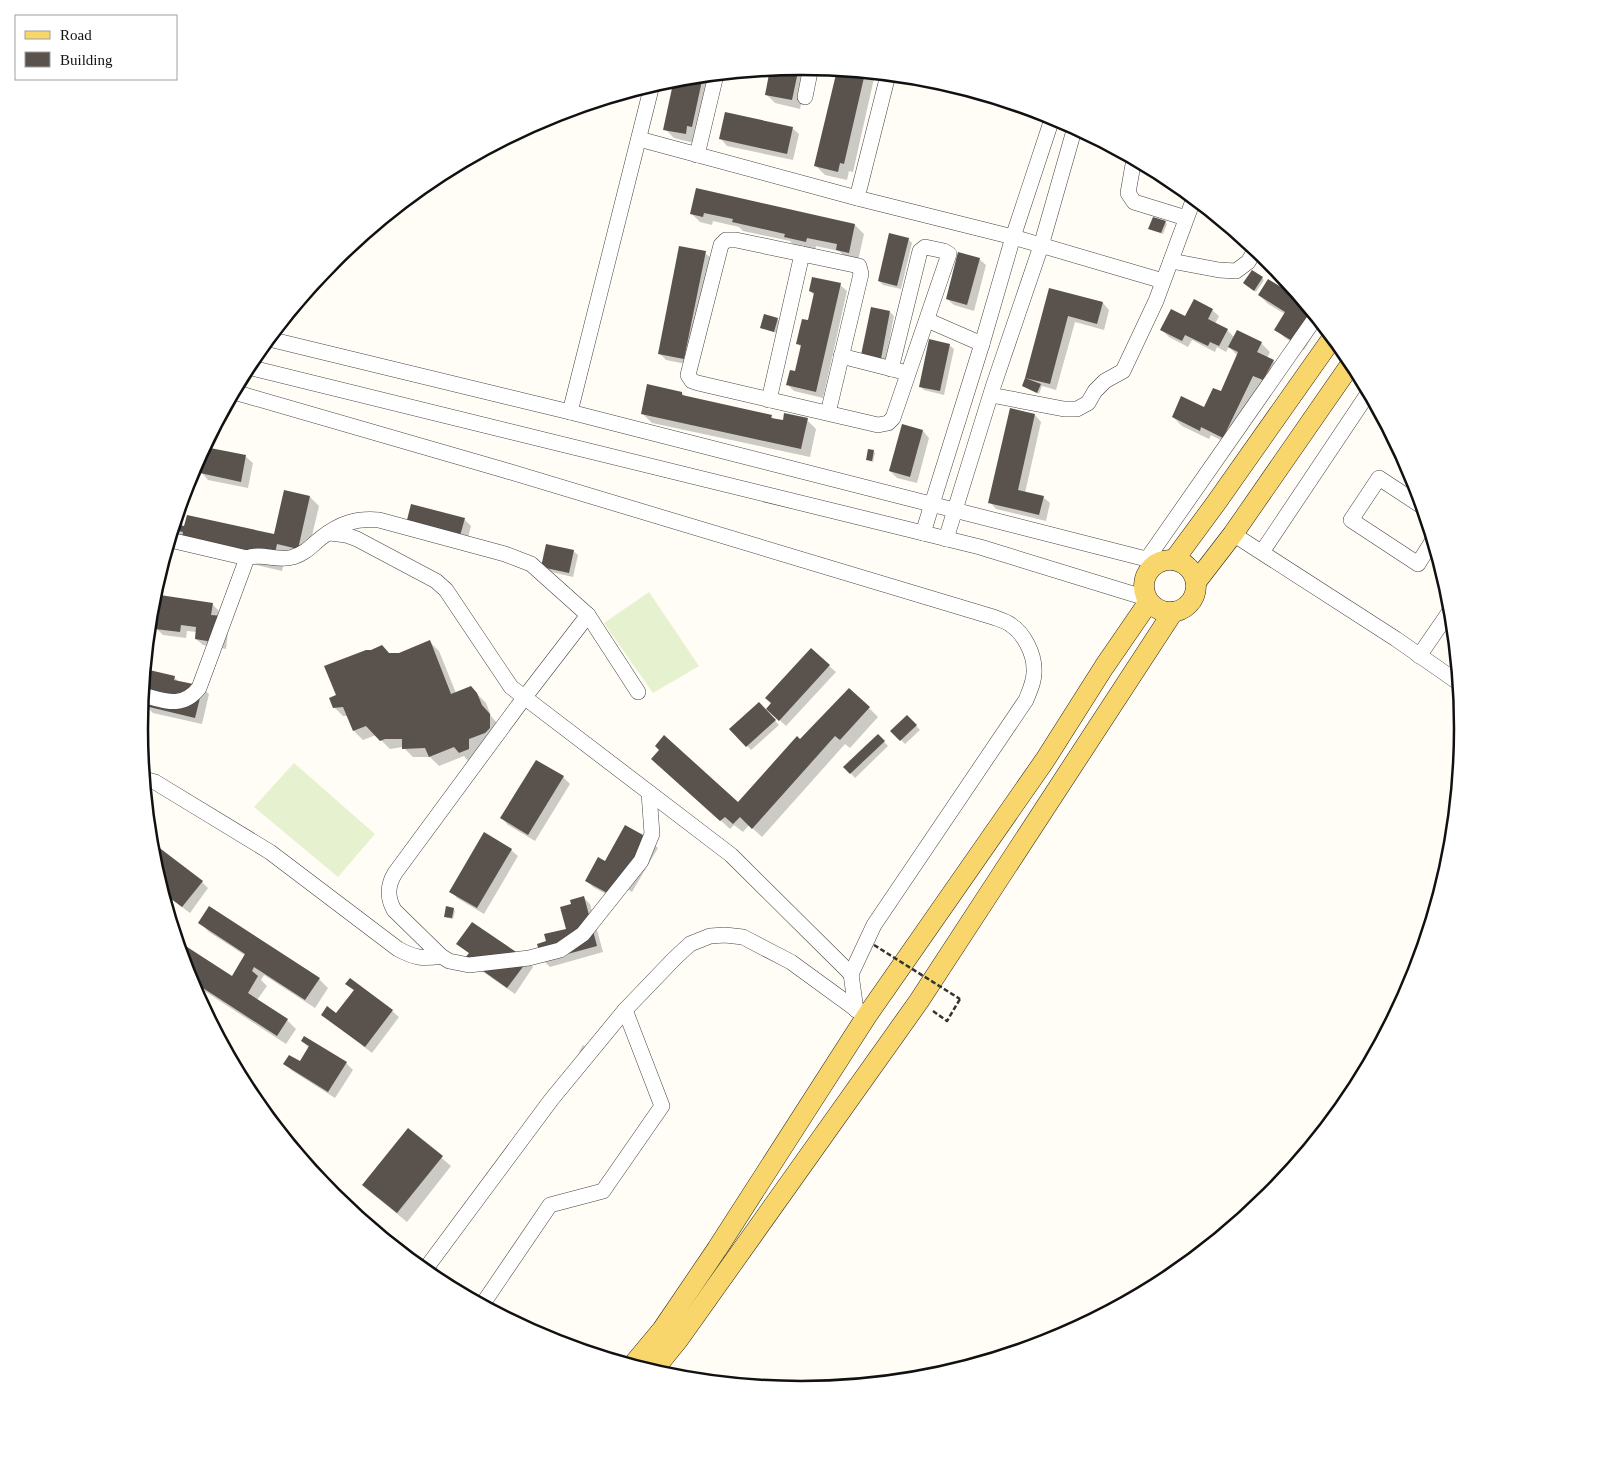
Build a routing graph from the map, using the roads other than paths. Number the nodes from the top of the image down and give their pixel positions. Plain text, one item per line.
1 (809, 75) edge
2 (715, 81) edge
3 (887, 81) edge
4 (650, 93) edge
5 (804, 97) dead end
6 (1050, 124) edge
7 (1073, 134) edge
8 (639, 139) junction
9 (697, 155) junction
10 (1133, 166) edge
11 (857, 198) junction
12 (1191, 204) edge
13 (1186, 218) junction
14 (1013, 237) junction
15 (1041, 246) junction
16 (802, 254) junction
17 (1252, 255) edge
18 (1170, 261) junction
19 (1163, 281) junction
20 (927, 320) junction
21 (1313, 322) edge
22 (276, 341) edge
23 (1329, 343) edge
24 (982, 344) junction
25 (842, 356) junction
26 (256, 369) edge
27 (891, 369) junction
28 (1347, 369) edge
29 (908, 373) junction
30 (241, 394) edge
31 (991, 395) junction
32 (1365, 398) edge
33 (769, 400) junction
34 (570, 412) junction
35 (828, 413) junction
36 (1414, 501) edge
37 (933, 504) junction
38 (956, 510) junction
39 (330, 533) junction
40 (923, 533) junction
41 (1233, 534) junction
42 (946, 539) junction
43 (176, 541) edge
44 (1429, 546) edge
45 (1262, 552) junction
46 (247, 558) junction
47 (1160, 560) junction
48 (1196, 582) junction
49 (1147, 600) junction
50 (1173, 612) junction
51 (588, 615) junction
52 (1445, 618) edge
53 (1418, 656) junction
54 (1453, 678) edge
55 (638, 692) dead end
56 (149, 697) edge
57 (524, 698) junction
58 (150, 781) edge
59 (649, 793) junction
60 (440, 956) junction
61 (851, 974) junction
62 (625, 1010) junction
63 (861, 1013) junction
64 (428, 1265) edge
65 (485, 1300) edge
66 (636, 1361) edge
67 (657, 1365) edge

1 - 5 street
2 - 9 street
3 - 11 street
4 - 8 street
6 - 14 street
7 - 15 street
8 - 9 street
8 - 34 street
9 - 11 street
10 - 13 street
11 - 14 street
12 - 13 street
13 - 18 street
14 - 15 street
14 - 24 street
15 - 19 street
15 - 31 street
16 - 25 street
16 - 33 street
16 - 33 street
17 - 18 street
18 - 19 street
19 - 31 street
20 - 24 street
20 - 27 street
20 - 29 street
21 - 47 street
22 - 34 street
23 - 47 main road
24 - 37 street
25 - 27 street
25 - 35 street
26 - 40 street
27 - 29 street
28 - 41 main road
29 - 35 street
30 - 61 street
31 - 38 street
32 - 45 street
33 - 35 street
34 - 37 street
36 - 44 street
37 - 38 street
37 - 40 street
38 - 42 street
38 - 47 street
39 - 46 street
39 - 51 street
39 - 57 street
40 - 42 street
41 - 45 street
41 - 48 main road
42 - 49 street
43 - 46 street
45 - 53 street
46 - 56 street
47 - 48 main road
47 - 49 main road
48 - 50 main road
49 - 50 main road
49 - 63 main road
50 - 67 main road
51 - 55 street
51 - 57 street
52 - 53 street
53 - 54 street
57 - 59 street
57 - 60 street
58 - 60 street
59 - 60 street
59 - 61 street
61 - 63 street
62 - 63 street
62 - 64 street
62 - 65 street
63 - 66 main road

